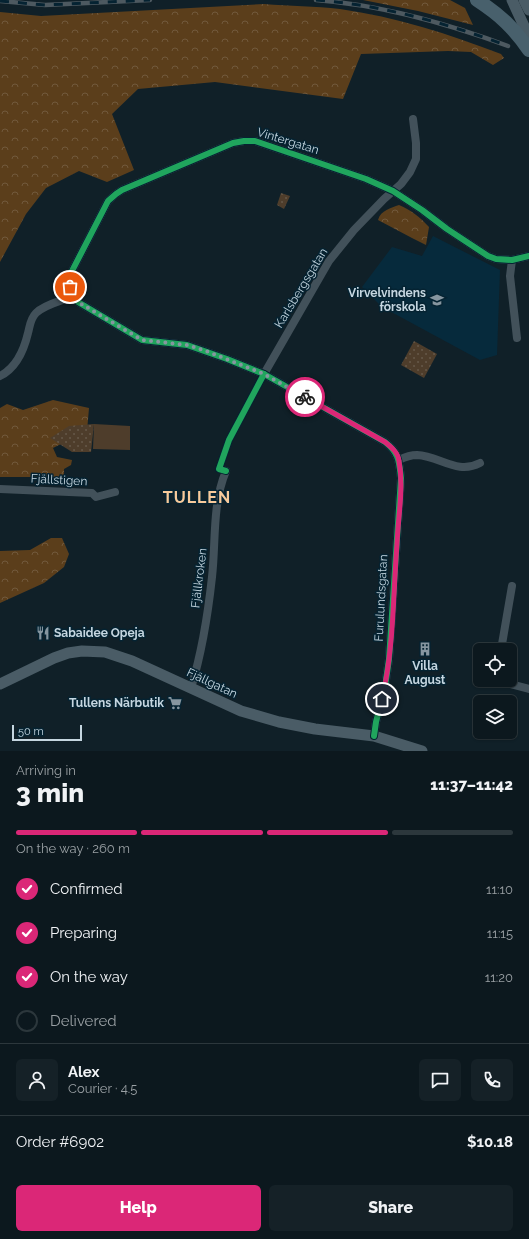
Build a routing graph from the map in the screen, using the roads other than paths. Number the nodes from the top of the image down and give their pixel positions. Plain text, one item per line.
1 (477, 0) edge
2 (512, 0) edge
3 (524, 0) edge
4 (523, 11) edge
5 (529, 37) edge
6 (529, 50) edge
7 (413, 120) dead end
8 (393, 191) junction
9 (529, 256) edge
10 (512, 260) junction
11 (73, 296) junction
12 (517, 338) dead end
13 (264, 374) junction
14 (0, 376) edge
15 (399, 460) junction
16 (480, 463) dead end
17 (226, 471) dead end
18 (0, 489) edge
19 (115, 492) dead end
20 (512, 586) dead end
21 (502, 643) edge
22 (0, 684) edge
23 (517, 686) edge
24 (191, 688) junction
25 (529, 689) edge
26 (374, 736) junction
27 (418, 750) edge

1 - 6 highway
2 - 4 street
3 - 4 street
4 - 5 street
7 - 8 street, Karlsbergsgatan
8 - 10 street, Vintergatan
8 - 11 street, Vintergatan
8 - 13 street, Karlsbergsgatan
9 - 10 street, Vintergatan
10 - 12 street
11 - 13 street
11 - 14 street
13 - 15 street
15 - 16 street
15 - 26 street, Furulundsgatan
17 - 24 street, Fjällkroken
18 - 19 street, Fjällstigen
20 - 21 street
22 - 24 street, Fjällgatan
23 - 25 street
24 - 26 street, Fjällgatan
26 - 27 street, Fjällgatan

